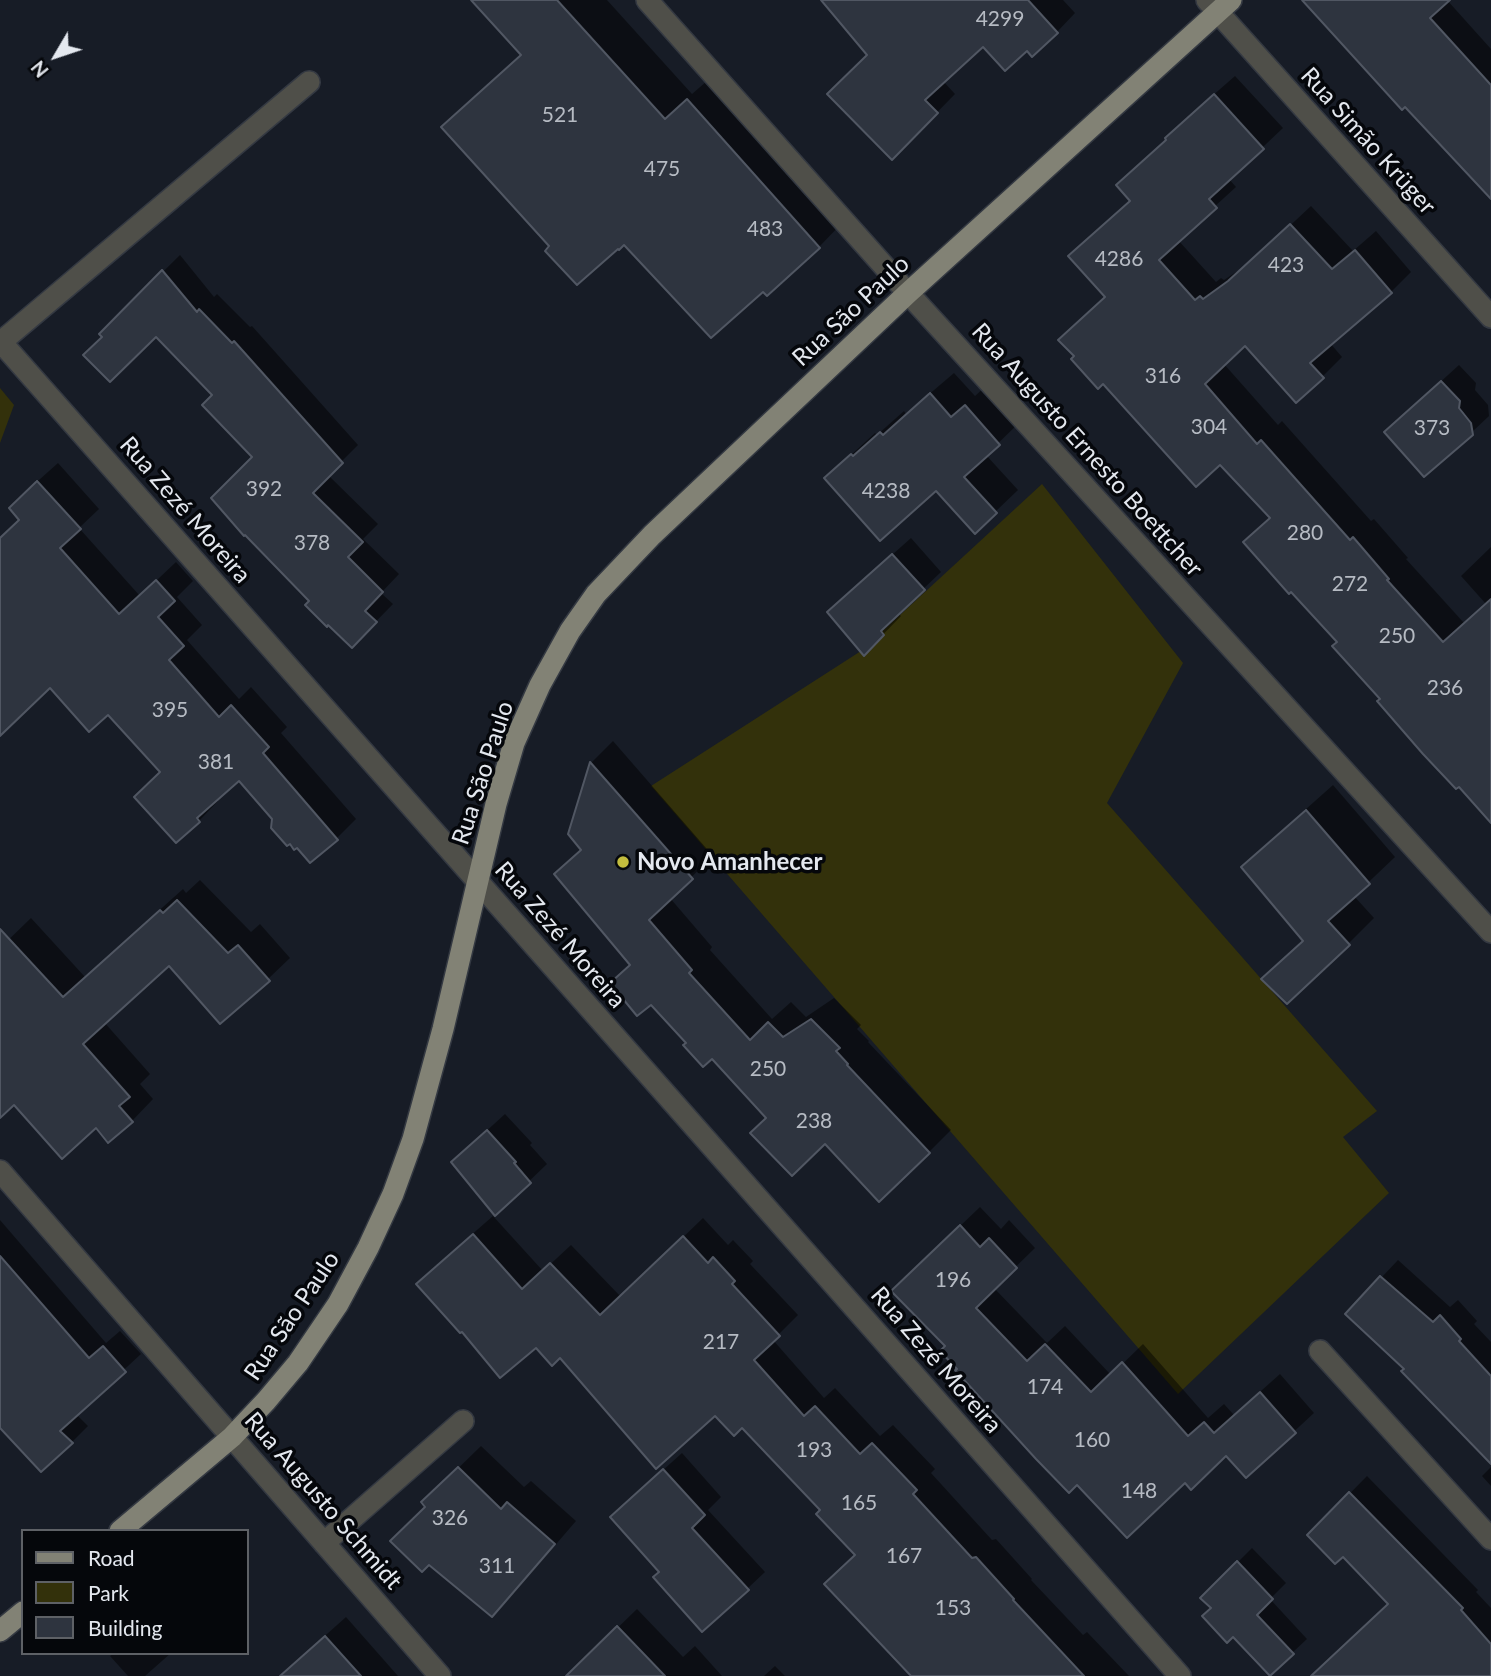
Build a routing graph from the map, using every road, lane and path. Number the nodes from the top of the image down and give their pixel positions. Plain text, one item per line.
1 (647, 0) edge
2 (1219, 4) edge
3 (309, 82) dead end
4 (908, 293) junction
5 (1491, 317) edge
6 (477, 880) junction
7 (1491, 932) edge
8 (0, 1171) edge
9 (1320, 1351) dead end
10 (463, 1421) dead end
11 (232, 1437) junction
12 (122, 1529) edge
13 (1491, 1539) edge
14 (324, 1543) junction
15 (21, 1614) edge
16 (0, 1631) edge
17 (440, 1676) edge
18 (1180, 1676) edge

1 - 4 street, Rua Augusto Ernesto Boettcher
2 - 4 main road, Rua São Paulo
2 - 5 street, Rua Simão Krüger
3 - 6 street, Rua Zezé Moreira
4 - 6 main road, Rua São Paulo
4 - 7 street, Rua Augusto Ernesto Boettcher
6 - 11 main road, Rua São Paulo
6 - 18 street, Rua Zezé Moreira
8 - 11 street, Rua Augusto Schmidt
9 - 13 street
10 - 14 street
11 - 12 main road, Rua São Paulo
11 - 14 street, Rua Augusto Schmidt
14 - 17 street, Rua Augusto Schmidt
15 - 16 main road

